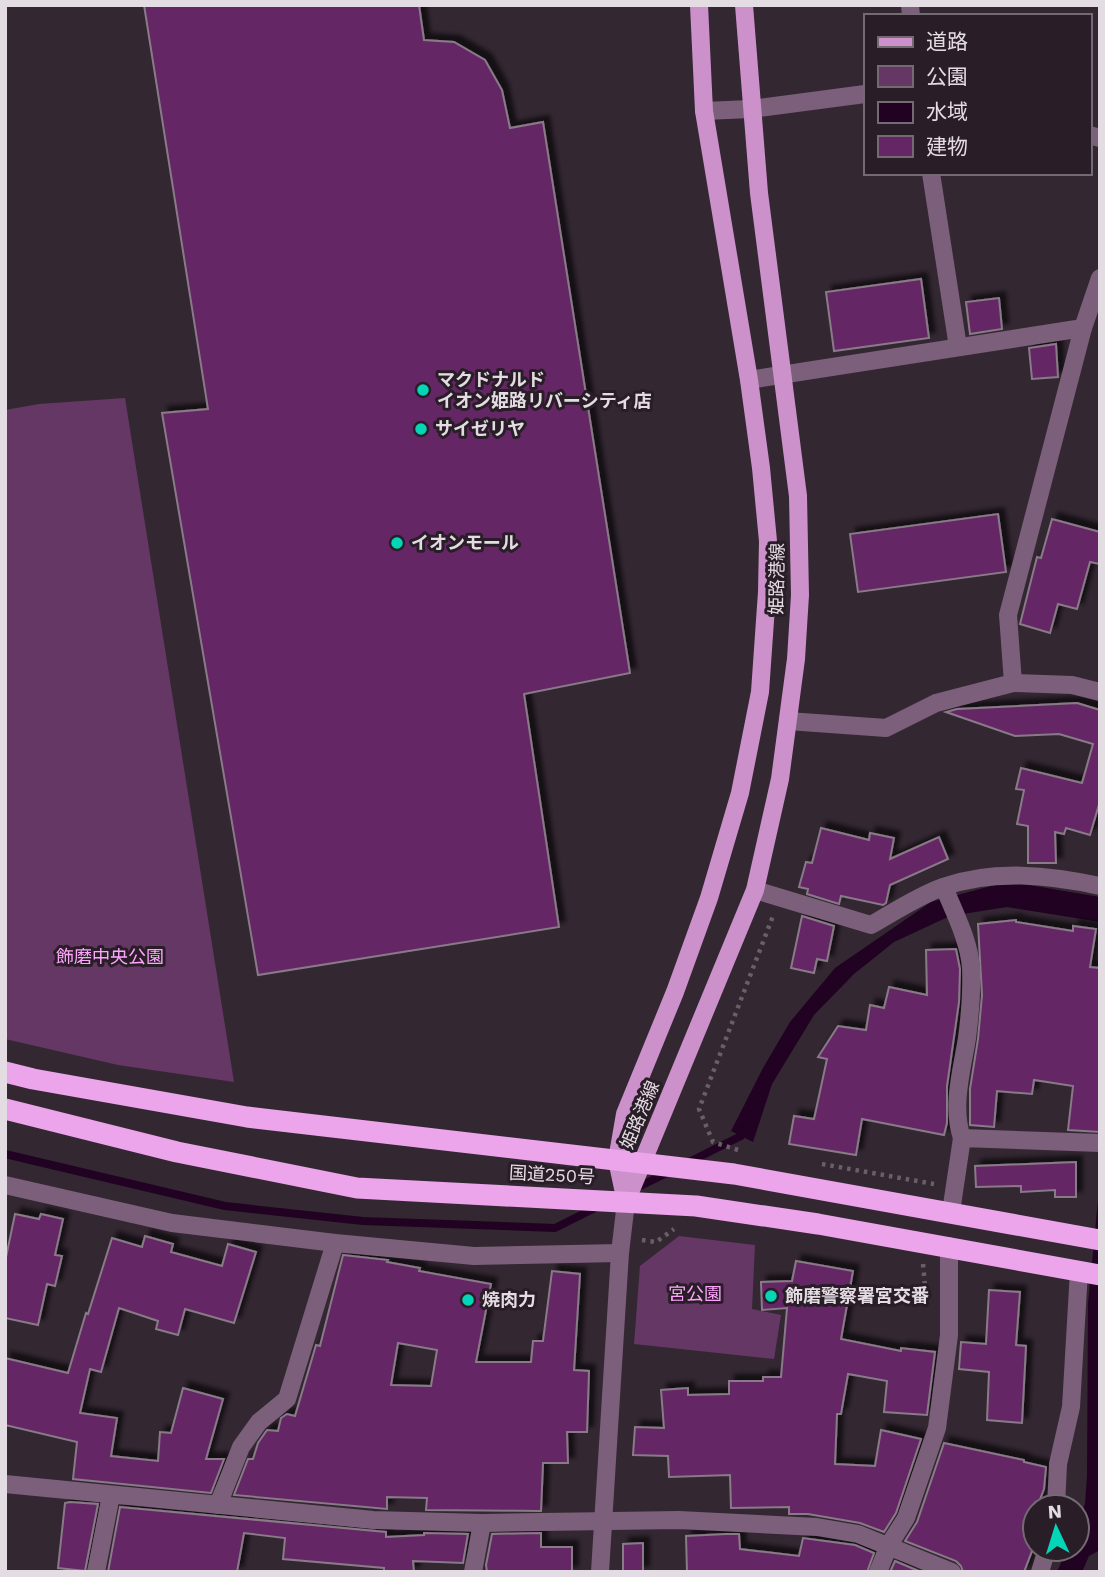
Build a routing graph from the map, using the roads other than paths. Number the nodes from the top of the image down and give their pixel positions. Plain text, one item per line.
1 (699, 5) edge
2 (744, 5) edge
3 (864, 94) edge
4 (751, 109) junction
5 (704, 111) junction
6 (931, 175) edge
7 (1100, 278) edge
8 (1083, 328) junction
9 (958, 347) junction
10 (783, 375) junction
11 (749, 380) junction
12 (1013, 683) junction
13 (1100, 692) edge
14 (788, 721) junction
15 (1100, 886) edge
16 (944, 887) junction
17 (755, 890) junction
18 (5, 1072) edge
19 (5, 1109) edge
20 (962, 1138) junction
21 (1097, 1143) edge
22 (617, 1160) junction
23 (643, 1164) junction
24 (5, 1185) edge
25 (626, 1202) junction
26 (951, 1212) junction
27 (1100, 1240) edge
28 (335, 1244) junction
29 (949, 1246) junction
30 (620, 1253) junction
31 (1090, 1273) edge
32 (5, 1484) edge
33 (1057, 1493) edge
34 (111, 1494) junction
35 (218, 1505) junction
36 (603, 1522) junction
37 (482, 1523) junction
38 (889, 1545) junction
39 (96, 1572) edge
40 (473, 1572) edge
41 (600, 1572) edge
42 (878, 1572) edge
43 (952, 1572) edge

1 - 5 main road, 姫路港線
2 - 4 main road, 姫路港線
3 - 4 street
4 - 5 street
4 - 10 main road, 姫路港線
5 - 11 main road, 姫路港線
6 - 9 street
7 - 8 street
8 - 9 street
8 - 12 street
9 - 10 street
10 - 11 street
10 - 14 main road, 姫路港線
11 - 22 main road, 姫路港線
12 - 13 street
12 - 14 street
14 - 17 main road, 姫路港線
15 - 16 street
16 - 17 street
16 - 20 street
17 - 23 main road, 姫路港線
18 - 22 highway, 国道250号
19 - 25 highway, 国道250号
20 - 21 street
20 - 26 street
22 - 23 highway, 国道250号
22 - 25 main road, 姫路港線
23 - 25 main road, 姫路港線
23 - 26 highway, 国道250号
24 - 28 street
25 - 29 highway, 国道250号
25 - 30 street
26 - 27 highway, 国道250号
28 - 30 street
28 - 35 street
29 - 31 highway, 国道250号
29 - 38 street
30 - 36 street
31 - 33 street
32 - 34 street
34 - 35 street
34 - 39 street
35 - 37 street
36 - 37 street
36 - 38 street
36 - 41 street
37 - 40 street
38 - 42 street
38 - 43 street

